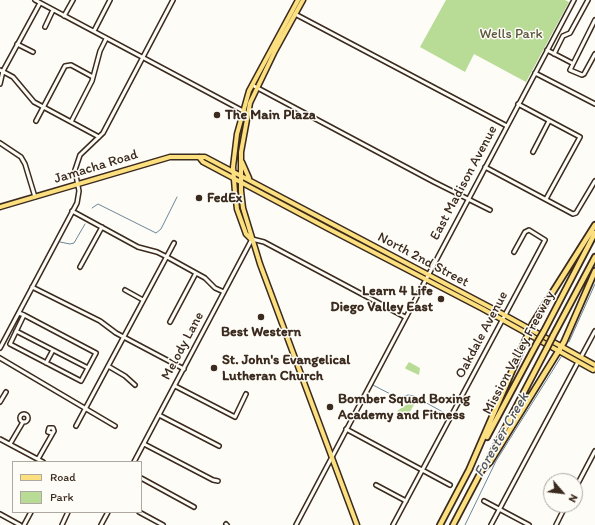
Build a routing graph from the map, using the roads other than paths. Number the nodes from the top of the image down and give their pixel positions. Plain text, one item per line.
1 (73, 0) edge
2 (110, 0) edge
3 (174, 0) edge
4 (298, 0) edge
5 (303, 0) edge
6 (574, 0) edge
7 (588, 0) edge
8 (37, 1) edge
9 (53, 10) junction
10 (291, 12) junction
11 (296, 14) junction
12 (64, 16) junction
13 (595, 20) edge
14 (44, 28) dead end
15 (94, 31) junction
16 (106, 39) junction
17 (17, 44) junction
18 (547, 50) junction
19 (33, 52) dead end
20 (554, 54) junction
21 (595, 54) edge
22 (142, 58) junction
23 (269, 59) junction
24 (572, 63) junction
25 (2, 71) edge
26 (535, 73) junction
27 (93, 77) junction
28 (0, 84) edge
29 (252, 85) junction
30 (257, 87) junction
31 (518, 104) junction
32 (595, 104) edge
33 (43, 107) junction
34 (243, 110) junction
35 (247, 113) junction
36 (36, 121) dead end
37 (549, 121) junction
38 (71, 122) junction
39 (507, 126) junction
40 (99, 137) junction
41 (0, 143) edge
42 (533, 152) dead end
43 (240, 156) junction
44 (199, 157) junction
45 (234, 161) junction
46 (224, 167) junction
47 (485, 167) junction
48 (234, 172) junction
49 (240, 175) junction
50 (234, 178) junction
51 (250, 180) junction
52 (240, 181) junction
53 (595, 181) edge
54 (77, 185) junction
55 (251, 187) junction
56 (241, 194) junction
57 (35, 197) junction
58 (468, 198) junction
59 (546, 200) junction
60 (0, 207) edge
61 (490, 210) dead end
62 (72, 211) junction
63 (301, 214) junction
64 (313, 214) junction
65 (311, 219) junction
66 (322, 219) junction
67 (595, 225) edge
68 (102, 227) junction
69 (342, 230) junction
70 (334, 232) junction
71 (595, 233) edge
72 (252, 239) junction
73 (174, 243) dead end
74 (385, 252) junction
75 (514, 252) dead end
76 (374, 253) junction
77 (167, 257) junction
78 (595, 257) edge
79 (80, 267) dead end
80 (595, 271) edge
81 (196, 273) junction
82 (428, 274) junction
83 (425, 279) junction
84 (32, 287) junction
85 (125, 290) dead end
86 (224, 292) junction
87 (143, 300) junction
88 (19, 313) junction
89 (24, 315) junction
90 (505, 315) junction
91 (405, 318) junction
92 (502, 320) junction
93 (170, 322) dead end
94 (531, 329) junction
95 (16, 331) junction
96 (595, 331) edge
97 (528, 335) junction
98 (124, 337) junction
99 (0, 348) edge
100 (560, 348) junction
101 (53, 350) junction
102 (564, 354) junction
103 (581, 357) junction
104 (0, 358) edge
105 (46, 362) junction
106 (578, 362) junction
107 (594, 365) edge
108 (108, 366) junction
109 (88, 368) junction
110 (184, 369) junction
111 (595, 369) edge
112 (135, 385) dead end
113 (175, 386) junction
114 (6, 392) dead end
115 (246, 394) dead end
116 (1, 400) edge
117 (85, 408) junction
118 (159, 415) junction
119 (23, 422) dead end
120 (76, 426) dead end
121 (115, 426) dead end
122 (346, 429) junction
123 (52, 433) dead end
124 (0, 439) edge
125 (144, 444) junction
126 (11, 445) junction
127 (219, 446) dead end
128 (595, 451) edge
129 (331, 458) junction
130 (38, 459) junction
131 (41, 461) edge
132 (135, 461) edge
133 (469, 470) junction
134 (482, 470) junction
135 (421, 471) junction
136 (583, 474) edge
137 (142, 479) edge
138 (218, 481) dead end
139 (376, 485) dead end
140 (450, 485) dead end
141 (406, 501) junction
142 (484, 501) dead end
143 (194, 507) dead end
144 (500, 509) junction
145 (30, 513) edge
146 (68, 513) edge
147 (107, 513) edge
148 (141, 513) edge
149 (562, 513) edge
150 (0, 514) edge
151 (20, 525) edge
152 (24, 525) edge
153 (62, 525) edge
154 (101, 525) edge
155 (163, 525) edge
156 (296, 525) edge
157 (357, 525) edge
158 (394, 525) edge
159 (440, 525) edge
160 (453, 525) edge
161 (492, 525) edge
162 (529, 525) edge
163 (556, 525) edge

1 - 12 street
2 - 15 street
3 - 22 street
4 - 10 main road
5 - 11 main road
6 - 18 street, East Madison Avenue
7 - 20 street
8 - 9 street
8 - 17 street
9 - 12 street
9 - 14 street
10 - 11 street
10 - 23 main road
11 - 23 main road
11 - 39 street
12 - 15 street
13 - 24 street
15 - 16 street
16 - 22 street
16 - 27 street
17 - 19 street
17 - 25 street
18 - 20 street
18 - 26 street, East Madison Avenue
20 - 24 street
21 - 24 street
22 - 34 street
22 - 40 street
23 - 29 main road
23 - 30 main road
25 - 28 street
25 - 33 street
26 - 31 street, East Madison Avenue
26 - 32 street
27 - 33 street
27 - 38 street
29 - 30 street
29 - 34 main road
30 - 35 main road
30 - 58 street
31 - 37 street
31 - 39 street, East Madison Avenue
33 - 36 street
33 - 38 street
34 - 35 street
34 - 45 main road
35 - 43 main road
37 - 42 street
37 - 59 street
38 - 40 street
39 - 47 street, East Madison Avenue
40 - 54 street
41 - 57 street
43 - 49 main road
43 - 51 main road
44 - 46 main road, Jamacha Road
44 - 50 main road
44 - 54 main road, Jamacha Road
45 - 46 main road
45 - 48 main road
46 - 48 main road, Jamacha Road
47 - 58 street, East Madison Avenue
47 - 59 street
48 - 49 main road, Jamacha Road
48 - 50 main road
49 - 51 main road, North 2nd Street
49 - 52 main road
50 - 52 main road
50 - 72 main road
51 - 64 main road, North 2nd Street
52 - 55 main road, North 2nd Street
52 - 56 main road
53 - 59 street
54 - 57 main road, Jamacha Road
54 - 62 street
55 - 56 main road
55 - 63 main road, North 2nd Street
56 - 72 main road
57 - 60 main road, Jamacha Road
58 - 61 street
58 - 82 street, East Madison Avenue
62 - 68 street
62 - 84 street
63 - 64 main road
63 - 65 main road, North 2nd Street
64 - 66 main road, North 2nd Street
65 - 66 main road
65 - 70 main road, North 2nd Street
66 - 69 main road, North 2nd Street
67 - 94 highway
68 - 77 street
68 - 79 street
69 - 70 main road
69 - 74 main road, North 2nd Street
70 - 76 main road, North 2nd Street
71 - 133 highway, Mission Valley Freeway, bridge
72 - 86 street, Melody Lane
72 - 91 street
72 - 129 main road
73 - 77 street
74 - 76 main road
74 - 82 main road, North 2nd Street
75 - 90 street, Oakdale Avenue
76 - 83 main road, North 2nd Street
77 - 81 street
77 - 87 street
78 - 134 highway, Mission Valley Freeway, bridge
80 - 100 highway
81 - 86 street
81 - 93 street
82 - 83 street, East Madison Avenue
82 - 90 main road, North 2nd Street
83 - 91 street, East Madison Avenue
83 - 92 main road, North 2nd Street
84 - 88 street
84 - 98 street
85 - 87 street
86 - 110 street, Melody Lane
87 - 98 street
88 - 89 street
88 - 99 street
89 - 95 street
89 - 109 street
90 - 92 street, Oakdale Avenue
90 - 94 main road, North 2nd Street
91 - 122 street, East Madison Avenue
92 - 97 main road, North 2nd Street
92 - 135 street, Oakdale Avenue
94 - 97 highway
94 - 100 main road, North 2nd Street
95 - 101 street
95 - 105 street
96 - 103 street
97 - 100 main road, North 2nd Street
97 - 133 highway
98 - 108 street
98 - 110 street
100 - 102 main road, North 2nd Street
100 - 103 main road, North 2nd Street
100 - 134 highway
101 - 105 street
101 - 109 street
102 - 103 main road
102 - 106 main road, North 2nd Street
103 - 107 main road, North 2nd Street
104 - 117 street
105 - 109 street
106 - 107 main road
106 - 111 main road, North 2nd Street
106 - 144 street
108 - 112 street
108 - 117 street
110 - 113 street, Melody Lane
113 - 115 street
113 - 118 street, Melody Lane
114 - 116 street
117 - 120 street
117 - 121 street
118 - 125 street, Melody Lane
118 - 127 street
119 - 126 street
122 - 129 street, East Madison Avenue
122 - 135 street
123 - 130 street
124 - 126 street
125 - 132 street, Melody Lane
125 - 138 street
126 - 130 street
128 - 136 street
129 - 156 street, East Madison Avenue
129 - 157 main road
130 - 131 street
133 - 159 highway, Mission Valley Freeway
134 - 160 highway, Mission Valley Freeway
135 - 140 street
135 - 141 street, Oakdale Avenue
137 - 143 street
139 - 141 street
141 - 158 street, Oakdale Avenue
142 - 144 street
144 - 161 street
144 - 162 street
145 - 152 street
146 - 153 street
147 - 154 street
148 - 155 street
149 - 163 street
150 - 151 street

